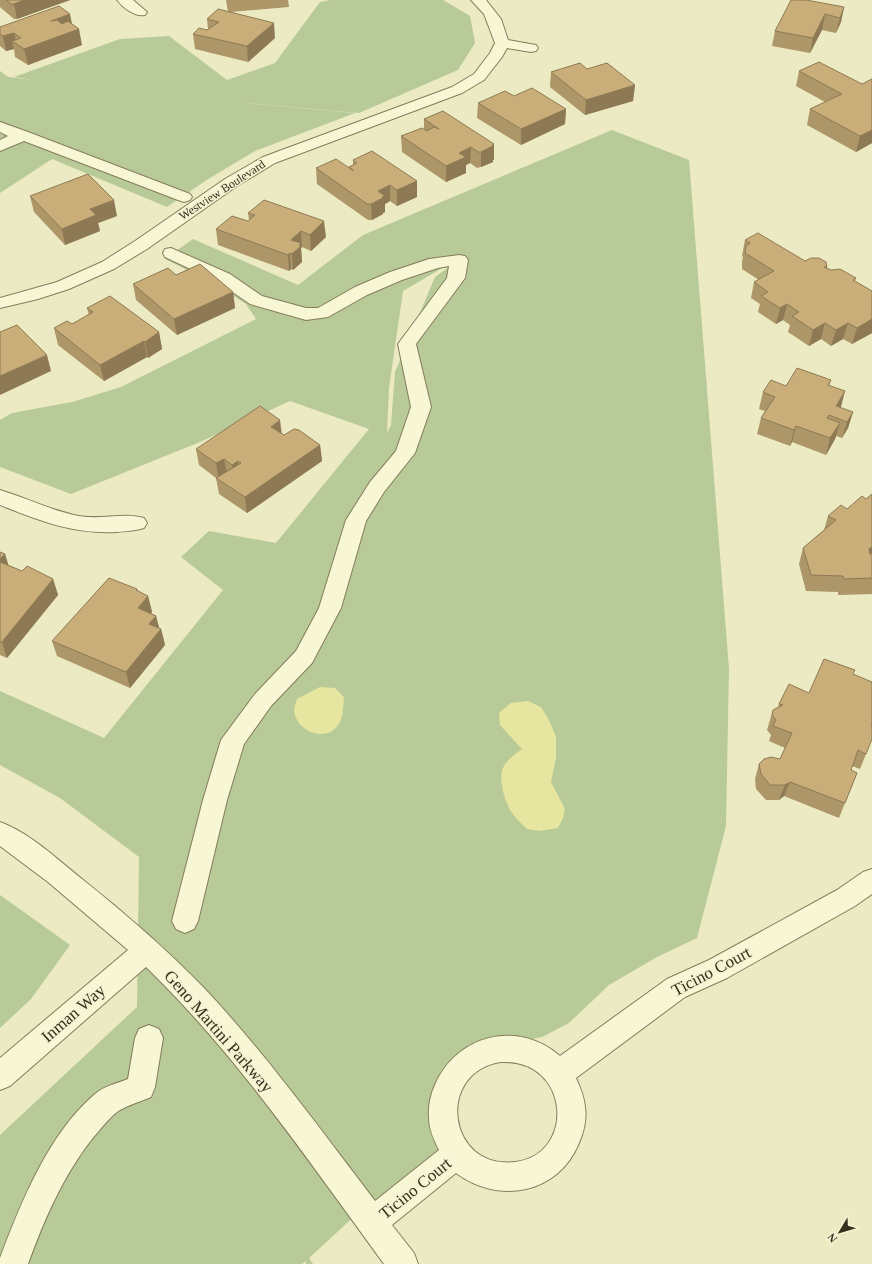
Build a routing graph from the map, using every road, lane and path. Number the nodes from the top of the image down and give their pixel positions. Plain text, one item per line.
1 (124, 0) edge
2 (478, 0) edge
3 (140, 12) dead end
4 (502, 43) junction
5 (531, 48) dead end
6 (0, 127) edge
7 (0, 146) edge
8 (184, 197) dead end
9 (171, 253) dead end
10 (0, 303) edge
11 (0, 497) edge
12 (137, 523) dead end
13 (0, 833) edge
14 (872, 880) edge
15 (185, 921) dead end
16 (147, 950) junction
17 (149, 1038) dead end
18 (558, 1074) junction
19 (0, 1076) edge
20 (458, 1153) junction
21 (372, 1222) junction
22 (13, 1264) edge
23 (403, 1264) edge

1 - 3 street
2 - 4 street
4 - 5 street
4 - 10 street, Westview Boulevard
6 - 7 street
7 - 8 street
9 - 15 street
11 - 12 street
13 - 16 street, Geno Martini Parkway
14 - 18 street, Ticino Court
16 - 19 street, Inman Way
16 - 21 street, Geno Martini Parkway
17 - 22 street
18 - 20 street
18 - 20 street
20 - 21 street, Ticino Court
21 - 23 street, Geno Martini Parkway

